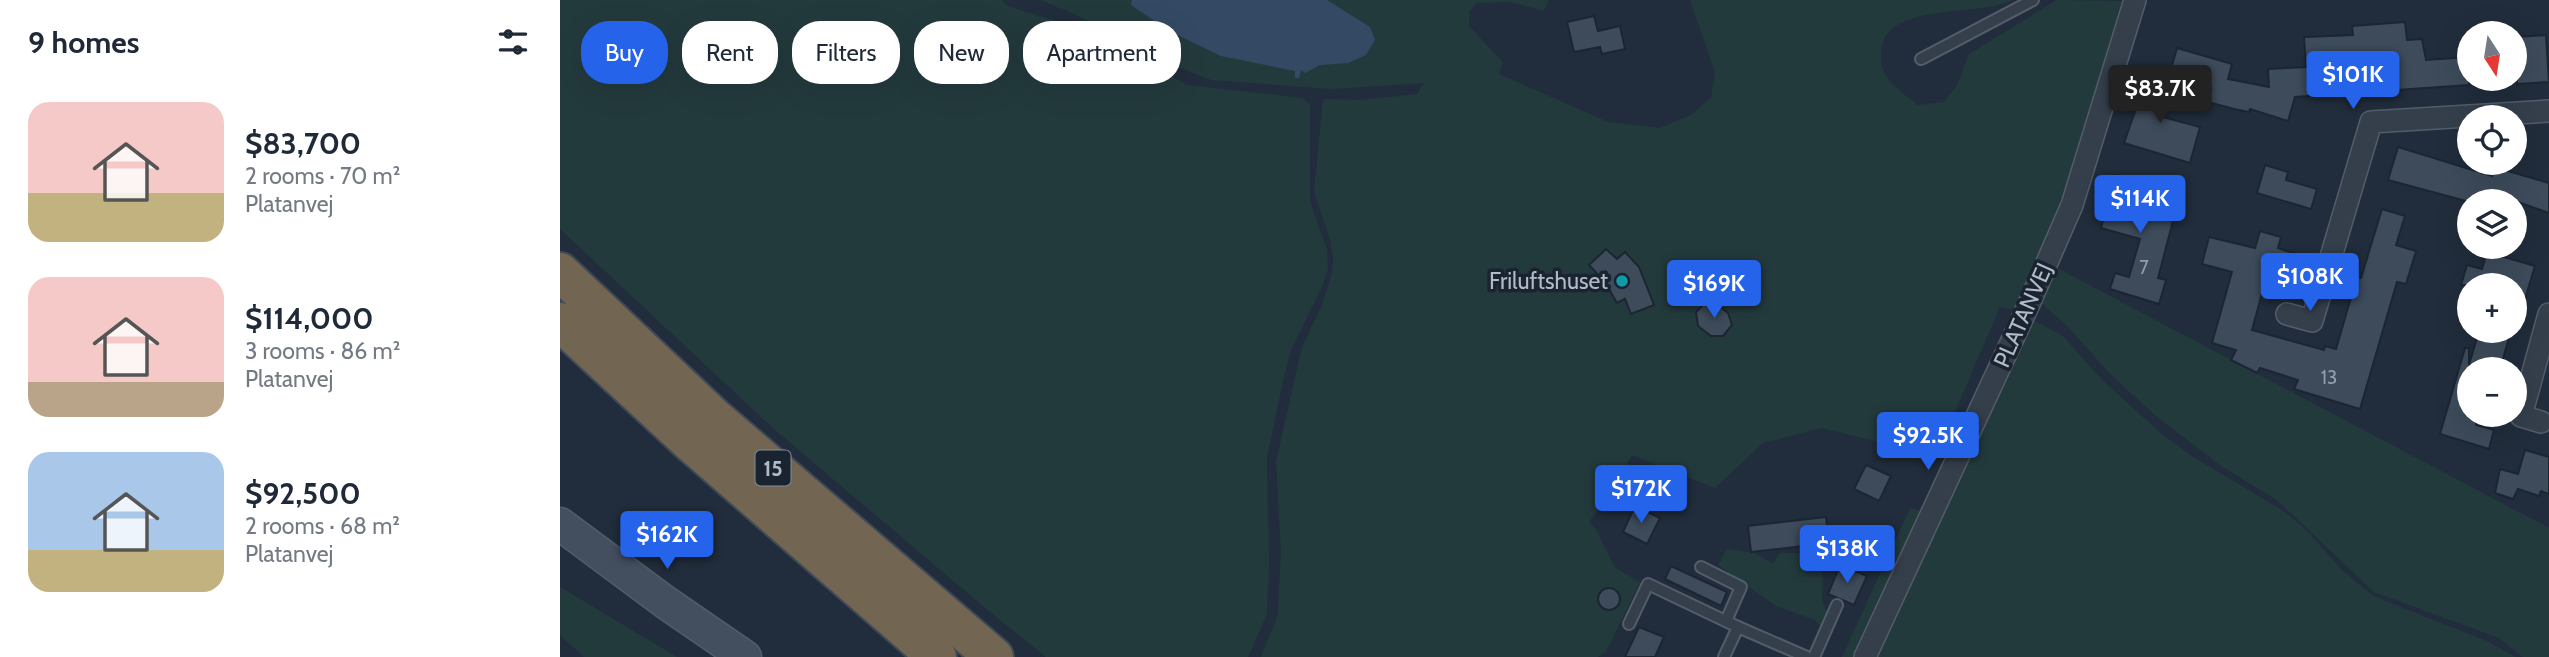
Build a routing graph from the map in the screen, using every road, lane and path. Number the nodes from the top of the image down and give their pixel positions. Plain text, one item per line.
1 (2033, 0) edge
2 (2135, 0) edge
3 (1921, 59) dead end
4 (2549, 111) edge
5 (560, 272) edge
6 (2287, 314) dead end
7 (2549, 314) edge
8 (560, 322) edge
9 (2541, 422) dead end
10 (560, 524) edge
11 (1701, 567) dead end
12 (1837, 605) dead end
13 (1726, 621) junction
14 (1629, 624) dead end
15 (1738, 626) junction
16 (745, 657) edge
17 (937, 657) edge
18 (994, 657) edge
19 (1724, 657) edge
20 (1807, 657) edge
21 (1814, 657) edge
22 (1865, 657) edge

1 - 3 lane
2 - 22 street, PLATANVEJ
4 - 6 street
5 - 18 highway, 15
7 - 9 street
8 - 17 highway, 15
10 - 16 main road
11 - 13 lane
12 - 21 lane
13 - 14 lane
13 - 15 lane
15 - 19 lane
15 - 20 lane

